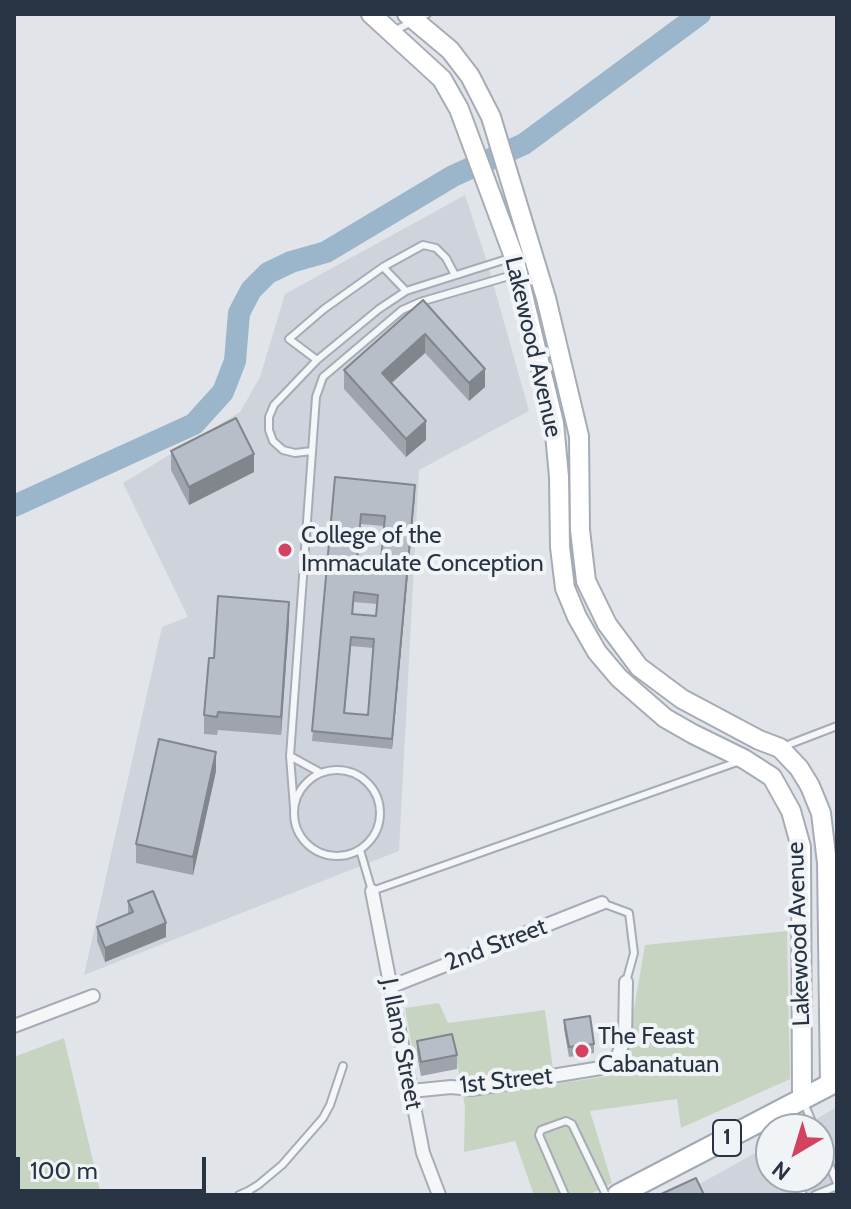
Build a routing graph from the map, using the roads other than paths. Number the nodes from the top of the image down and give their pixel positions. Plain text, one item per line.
1 (371, 14) edge
2 (415, 16) edge
3 (390, 34) junction
4 (516, 265) junction
5 (383, 267) junction
6 (455, 275) junction
7 (406, 291) junction
8 (317, 360) junction
9 (312, 451) junction
10 (837, 726) edge
11 (774, 750) junction
12 (290, 756) junction
13 (750, 757) junction
14 (321, 773) junction
15 (294, 808) junction
16 (360, 850) junction
17 (372, 891) junction
18 (602, 903) joint
19 (626, 982) joint
20 (390, 987) junction
21 (93, 996) dead end
22 (14, 1026) edge
23 (343, 1066) dead end
24 (833, 1083) edge
25 (411, 1091) junction
26 (802, 1099) junction
27 (784, 1113) edge
28 (808, 1113) edge
29 (755, 1131) edge
30 (837, 1184) edge
31 (249, 1193) edge
32 (627, 1193) edge
33 (239, 1195) edge
34 (439, 1195) edge
35 (565, 1195) edge
36 (606, 1195) edge
37 (815, 1195) edge

1 - 3 main road, Lakewood Avenue
2 - 3 lane
2 - 11 main road, Lakewood Avenue
3 - 4 main road, Lakewood Avenue
4 - 6 lane
4 - 9 lane
4 - 13 main road, Lakewood Avenue
5 - 6 lane
5 - 7 lane
5 - 8 lane
6 - 7 lane
7 - 8 lane
8 - 9 lane
9 - 12 lane
10 - 11 lane
11 - 24 main road, Lakewood Avenue
12 - 14 lane
12 - 15 lane
13 - 17 lane
13 - 26 main road, Lakewood Avenue
14 - 15 lane
14 - 16 lane
15 - 16 lane
16 - 17 lane
17 - 20 street, J. Ilano Street
18 - 19 lane
18 - 20 street, 2nd Street
19 - 25 street, 1st Street
20 - 25 street, J. Ilano Street
21 - 22 street
23 - 31 lane
24 - 26 main road, 1
25 - 34 street, J. Ilano Street
26 - 27 main road, 1
26 - 28 lane
29 - 32 main road, 1
30 - 37 lane
31 - 33 lane
35 - 36 lane

